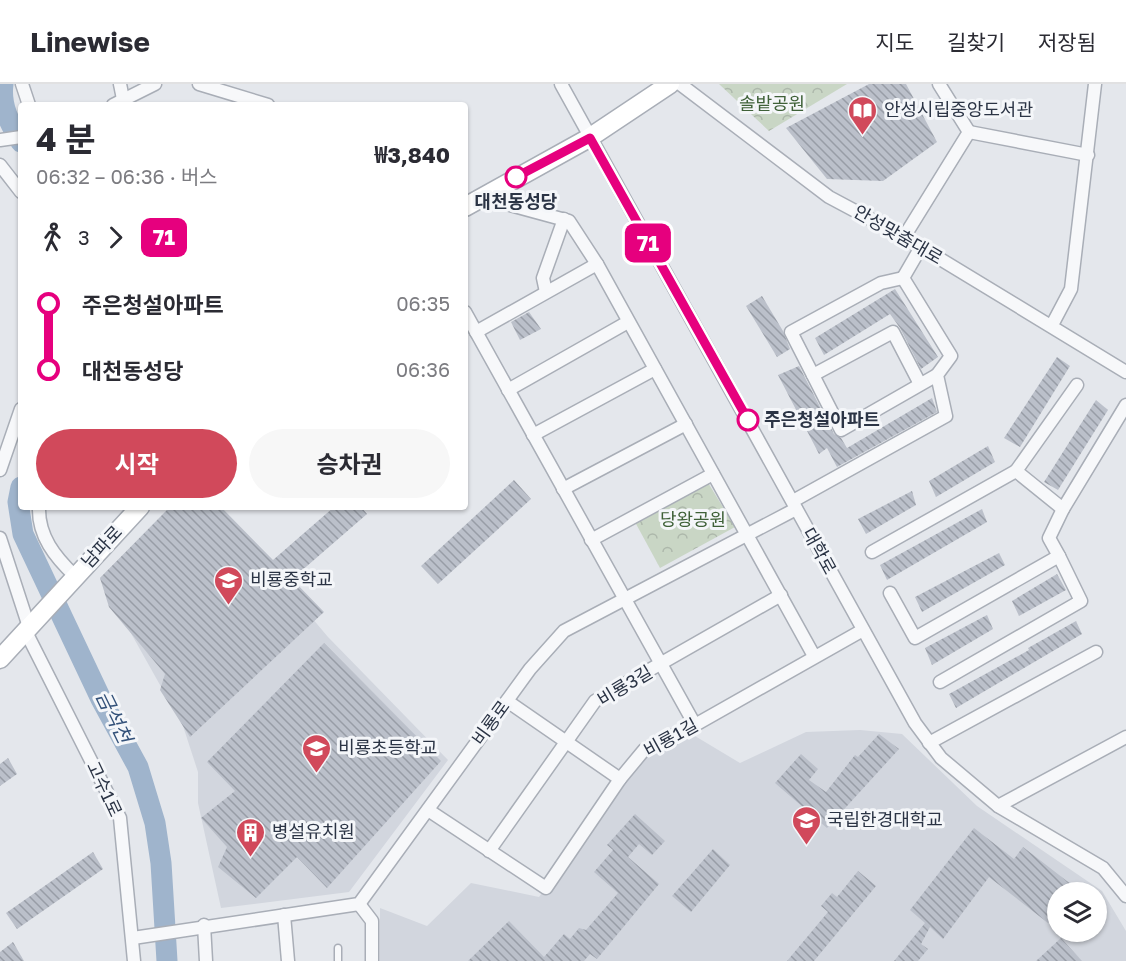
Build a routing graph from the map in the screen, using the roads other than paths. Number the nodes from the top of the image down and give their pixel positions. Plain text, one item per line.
1 (22, 84) edge
2 (120, 84) edge
3 (155, 84) edge
4 (199, 84) edge
5 (561, 84) edge
6 (670, 84) edge
7 (680, 84) edge
8 (939, 84) edge
9 (1095, 84) edge
10 (28, 102) edge
11 (118, 102) edge
12 (258, 102) edge
13 (969, 132) junction
14 (18, 138) edge
15 (590, 138) junction
16 (0, 141) edge
17 (1088, 154) junction
18 (0, 165) edge
19 (18, 188) edge
20 (481, 197) junction
21 (468, 205) edge
22 (564, 219) junction
23 (904, 237) junction
24 (921, 247) junction
25 (597, 264) junction
26 (903, 278) junction
27 (546, 292) junction
28 (468, 317) edge
29 (628, 322) junction
30 (1052, 326) junction
31 (476, 332) junction
32 (655, 369) junction
33 (1126, 372) edge
34 (813, 375) junction
35 (937, 375) junction
36 (920, 384) junction
37 (1077, 385) dead end
38 (508, 390) junction
39 (1126, 405) edge
40 (18, 418) edge
41 (686, 424) junction
42 (533, 435) junction
43 (0, 470) edge
44 (1016, 471) junction
45 (713, 474) junction
46 (562, 489) junction
47 (795, 505) junction
48 (1063, 509) junction
49 (39, 510) edge
50 (137, 510) edge
51 (746, 535) junction
52 (0, 538) edge
53 (591, 540) junction
54 (872, 552) dead end
55 (1059, 556) junction
56 (70, 582) junction
57 (890, 593) dead end
58 (781, 595) junction
59 (624, 600) junction
60 (30, 627) junction
61 (863, 630) junction
62 (1096, 652) dead end
63 (814, 656) junction
64 (0, 659) edge
65 (661, 664) junction
66 (940, 682) dead end
67 (507, 701) junction
68 (695, 725) junction
69 (1126, 737) edge
70 (564, 742) junction
71 (929, 743) junction
72 (620, 779) junction
73 (998, 806) junction
74 (428, 810) junction
75 (489, 851) junction
76 (1126, 896) edge
77 (359, 904) junction
78 (284, 915) junction
79 (204, 925) junction
80 (133, 938) junction
81 (338, 948) dead end
82 (134, 961) edge
83 (206, 961) edge
84 (288, 961) edge
85 (338, 961) edge
86 (372, 961) edge

1 - 10 street
2 - 11 street
3 - 11 street
4 - 12 street
5 - 15 street, 대학로
6 - 15 street
7 - 23 street, 안성맞춤대로
8 - 13 street
9 - 17 street
13 - 17 street
13 - 23 street
14 - 16 street
15 - 20 street
15 - 47 street, 대학로
17 - 30 street
18 - 19 street
20 - 21 street
20 - 22 street
22 - 25 street
22 - 27 street
23 - 24 street, 안성맞춤대로
24 - 26 street
24 - 30 street, 안성맞춤대로
25 - 27 street
25 - 29 street
26 - 34 street
26 - 35 street
27 - 31 street
28 - 31 street
29 - 32 street
29 - 38 street
30 - 33 street, 안성맞춤대로
31 - 38 street
32 - 41 street
32 - 42 street
34 - 36 street
34 - 36 street
35 - 36 street
35 - 47 street, 비룡로
37 - 44 street
38 - 42 street
39 - 48 street
40 - 43 street
41 - 45 street
41 - 46 street
42 - 46 street
44 - 48 street
44 - 54 street
45 - 51 street
45 - 53 street
46 - 53 street
47 - 51 street, 비룡로
47 - 61 street, 대학로
48 - 55 street
49 - 56 street
50 - 56 street, 남파로
51 - 58 street
51 - 59 street, 비룡로
52 - 60 street, 고수1로
53 - 59 street
55 - 57 street
55 - 66 street
56 - 60 street, 남파로
58 - 63 street
58 - 65 street, 비룡3길
59 - 65 street
59 - 67 street, 비룡로
60 - 64 street
60 - 80 street, 고수1로
61 - 63 street, 비룡1길
61 - 71 street, 대학로
62 - 71 street
63 - 68 street, 비룡1길
65 - 68 street
65 - 70 street, 비룡3길
67 - 70 street
67 - 74 street, 비룡로
68 - 72 street, 비룡1길
69 - 73 street
70 - 72 street
70 - 75 street, 비룡3길
71 - 73 street, 대학로
72 - 75 street, 비룡1길
73 - 76 street, 대학로
74 - 75 street, 비룡1길
74 - 77 street, 비룡로
77 - 78 street
77 - 86 street
78 - 79 street
78 - 84 street
79 - 80 street
79 - 83 street
80 - 82 street, 고수1로
81 - 85 lane

